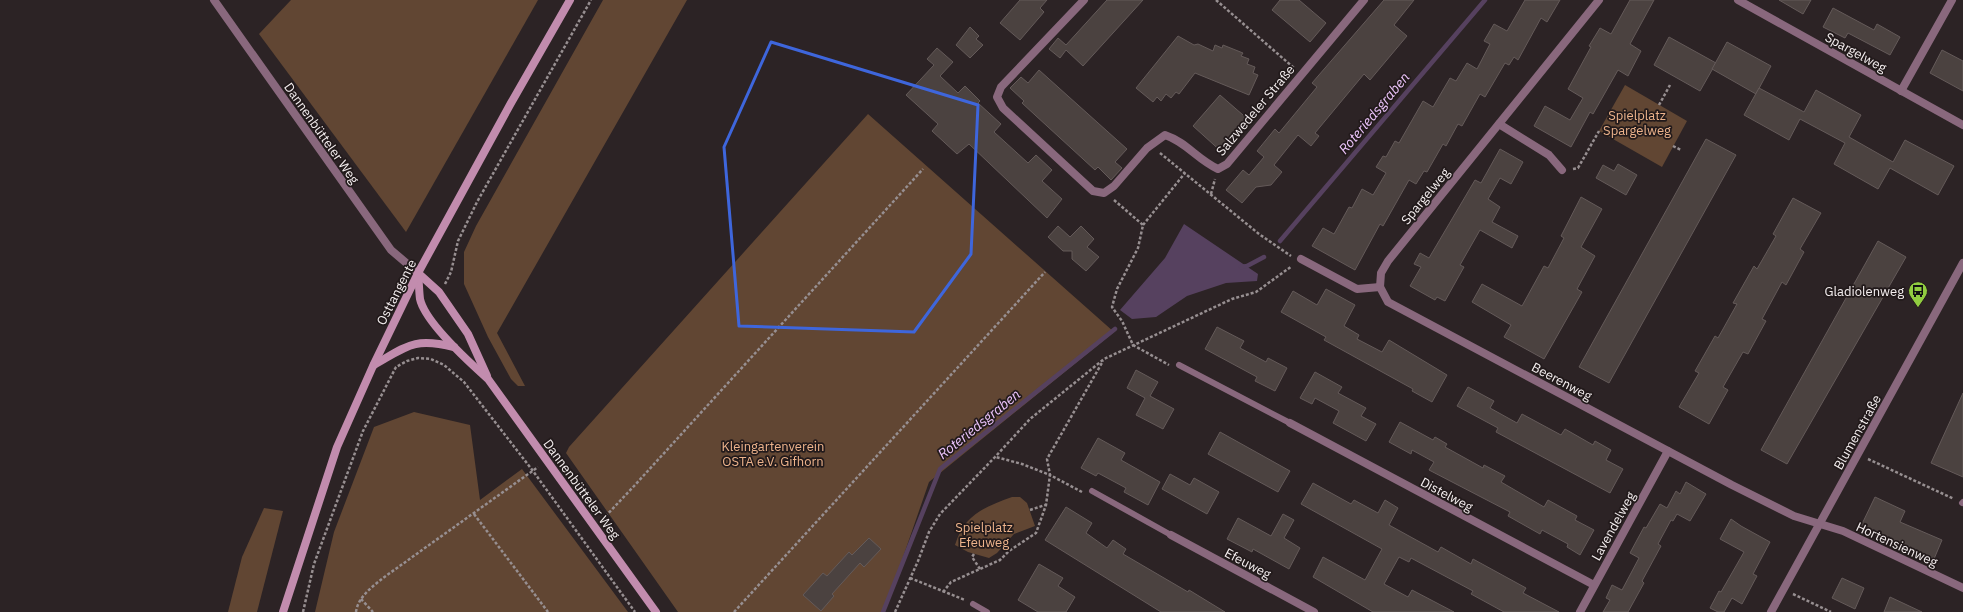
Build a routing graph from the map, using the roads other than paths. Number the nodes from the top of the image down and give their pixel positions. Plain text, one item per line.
1 (214, 0) edge
2 (570, 0) edge
3 (1084, 0) edge
4 (1364, 0) edge
5 (1599, 0) edge
6 (1738, 0) edge
7 (1952, 0) edge
8 (1901, 91) junction
9 (1499, 124) junction
10 (1963, 125) edge
11 (1562, 170) road end
12 (1301, 259) road end
13 (1962, 269) edge
14 (418, 273) junction
15 (1380, 288) junction
16 (454, 347) junction
17 (1179, 365) road end
18 (373, 366) junction
19 (488, 379) junction
20 (1290, 423) joint
21 (1668, 451) junction
22 (1092, 491) road end
23 (1819, 524) junction
24 (1171, 535) joint
25 (1594, 585) junction
26 (1963, 588) edge
27 (973, 604) road end
28 (283, 612) edge
29 (656, 612) edge
30 (987, 612) edge
31 (1314, 612) edge
32 (1580, 612) edge
33 (1771, 612) edge

1 - 14 street, Dannenbütteler Weg
2 - 14 main road, Osttangente
3 - 4 street, Salzwedeler Straße
5 - 9 street, Spargelweg
6 - 8 street, Spargelweg
7 - 8 street
8 - 10 street, Spargelweg
9 - 11 street
9 - 15 street, Spargelweg
12 - 15 street
13 - 23 street, Blumenstraße
14 - 16 main road, Dannenbütteler Weg
14 - 18 main road, Osttangente
14 - 19 main road, Dannenbütteler Weg
15 - 21 street, Beerenweg
16 - 18 main road, Dannenbütteler Weg
16 - 19 main road, Dannenbütteler Weg
17 - 20 lane
18 - 28 main road, Osttangente
19 - 29 main road, Dannenbütteler Weg
20 - 25 street, Distelweg
21 - 23 street, Beerenweg
21 - 25 street, Lavendelweg
22 - 24 lane
23 - 26 street, Hortensienweg
23 - 33 street, Blumenstraße
24 - 31 street, Efeuweg
25 - 32 street, Lavendelweg
27 - 30 lane

